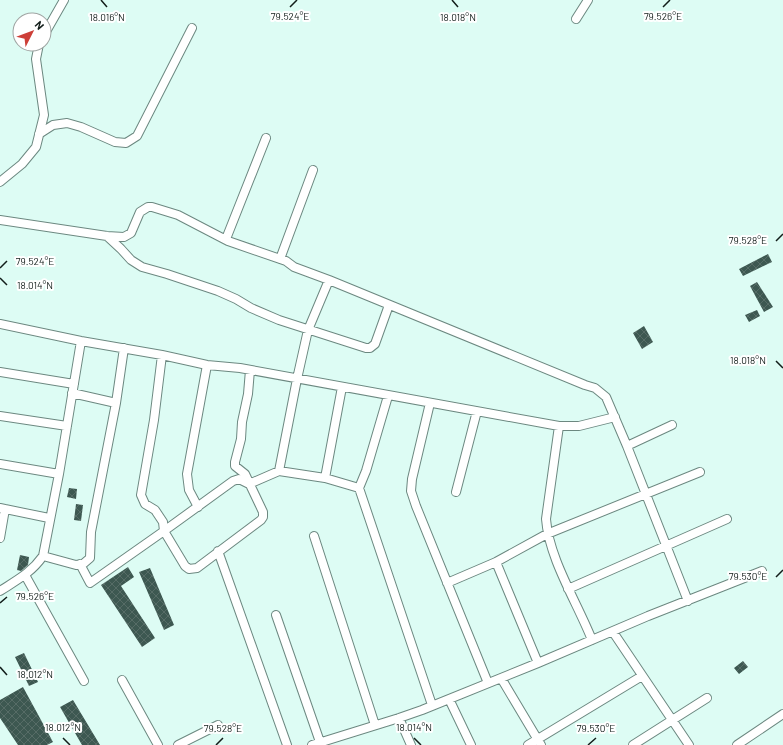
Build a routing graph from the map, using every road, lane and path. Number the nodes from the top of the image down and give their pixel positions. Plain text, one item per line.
1 (64, 0) edge
2 (588, 0) edge
3 (576, 19) dead end
4 (52, 21) edge
5 (192, 28) dead end
6 (37, 52) edge
7 (39, 134) junction
8 (266, 138) dead end
9 (314, 170) dead end
10 (0, 182) edge
11 (0, 220) edge
12 (107, 236) junction
13 (226, 239) junction
14 (280, 259) junction
15 (329, 280) junction
16 (389, 305) junction
17 (0, 324) edge
18 (308, 330) junction
19 (81, 342) junction
20 (124, 348) junction
21 (162, 355) junction
22 (207, 365) junction
23 (250, 370) junction
24 (0, 372) edge
25 (297, 379) junction
26 (342, 387) junction
27 (73, 389) junction
28 (388, 396) junction
29 (116, 403) junction
30 (430, 403) junction
31 (477, 411) junction
32 (0, 416) edge
33 (615, 417) junction
34 (672, 425) dead end
35 (67, 426) junction
36 (559, 426) junction
37 (628, 446) junction
38 (0, 464) edge
39 (279, 470) junction
40 (700, 472) dead end
41 (59, 474) junction
42 (324, 478) junction
43 (250, 484) junction
44 (359, 488) junction
45 (456, 492) dead end
46 (646, 493) junction
47 (198, 507) junction
48 (3, 508) edge
49 (49, 518) junction
50 (727, 519) dead end
51 (164, 531) junction
52 (547, 534) junction
53 (314, 536) dead end
54 (0, 538) edge
55 (667, 546) junction
56 (218, 551) junction
57 (43, 556) junction
58 (496, 562) junction
59 (80, 564) junction
60 (762, 571) dead end
61 (25, 575) junction
62 (447, 584) junction
63 (568, 590) junction
64 (0, 591) edge
65 (688, 601) junction
66 (276, 614) dead end
67 (612, 632) junction
68 (592, 640) junction
69 (538, 663) junction
70 (642, 676) junction
71 (501, 678) junction
72 (122, 680) dead end
73 (84, 681) dead end
74 (488, 683) junction
75 (707, 698) dead end
76 (449, 699) junction
77 (432, 705) junction
78 (783, 714) edge
79 (399, 718) junction
80 (672, 720) junction
81 (218, 725) dead end
82 (375, 725) junction
83 (320, 742) junction
84 (539, 742) edge
85 (158, 745) edge
86 (178, 745) edge
87 (287, 745) edge
88 (312, 745) edge
89 (411, 745) edge
90 (471, 745) edge
91 (528, 745) edge
92 (634, 745) edge
93 (689, 745) edge
94 (737, 745) edge

1 - 4 street
2 - 3 street
5 - 7 street
6 - 7 street
7 - 10 street
8 - 13 street
9 - 14 street
11 - 12 street
12 - 13 street
12 - 18 street
13 - 14 street
14 - 15 street
15 - 16 street
15 - 18 street
16 - 18 street
16 - 33 street
17 - 19 street
18 - 25 street
19 - 20 street
19 - 27 street
20 - 21 street
20 - 29 street
21 - 22 street
21 - 51 street
22 - 23 street
22 - 47 street
23 - 25 street
23 - 43 street
24 - 27 street
25 - 26 street
25 - 39 street
26 - 28 street
26 - 42 street
27 - 29 street
27 - 35 street
28 - 30 street
28 - 44 street
29 - 59 street
30 - 31 street
30 - 62 street
31 - 36 street
31 - 45 street
32 - 35 street
33 - 36 street
33 - 37 street
34 - 37 street
35 - 41 street
36 - 52 street
37 - 46 street
38 - 41 street
39 - 42 street
39 - 43 street
40 - 46 street
41 - 49 street
42 - 44 street
43 - 47 street
43 - 56 street
44 - 77 street
46 - 52 street
46 - 55 street
47 - 51 street
48 - 49 street
48 - 54 street
49 - 57 street
50 - 55 street
51 - 56 street
51 - 59 street
52 - 58 street
52 - 63 street
53 - 82 street
55 - 63 street
55 - 65 street
56 - 87 street
57 - 59 street
57 - 61 street
58 - 62 street
58 - 69 street
60 - 65 street
61 - 64 street
61 - 73 street
62 - 74 street
63 - 68 street
65 - 67 street
66 - 83 street
67 - 68 street
67 - 70 street
68 - 69 street
69 - 71 street
70 - 80 street
70 - 84 street
71 - 74 street
71 - 84 street
72 - 85 street
74 - 76 street
75 - 80 street
76 - 77 street
76 - 90 street
77 - 79 street
78 - 94 street
79 - 82 street
79 - 89 street
80 - 92 street
80 - 93 street
81 - 86 street
82 - 83 street
83 - 88 street
84 - 91 street

